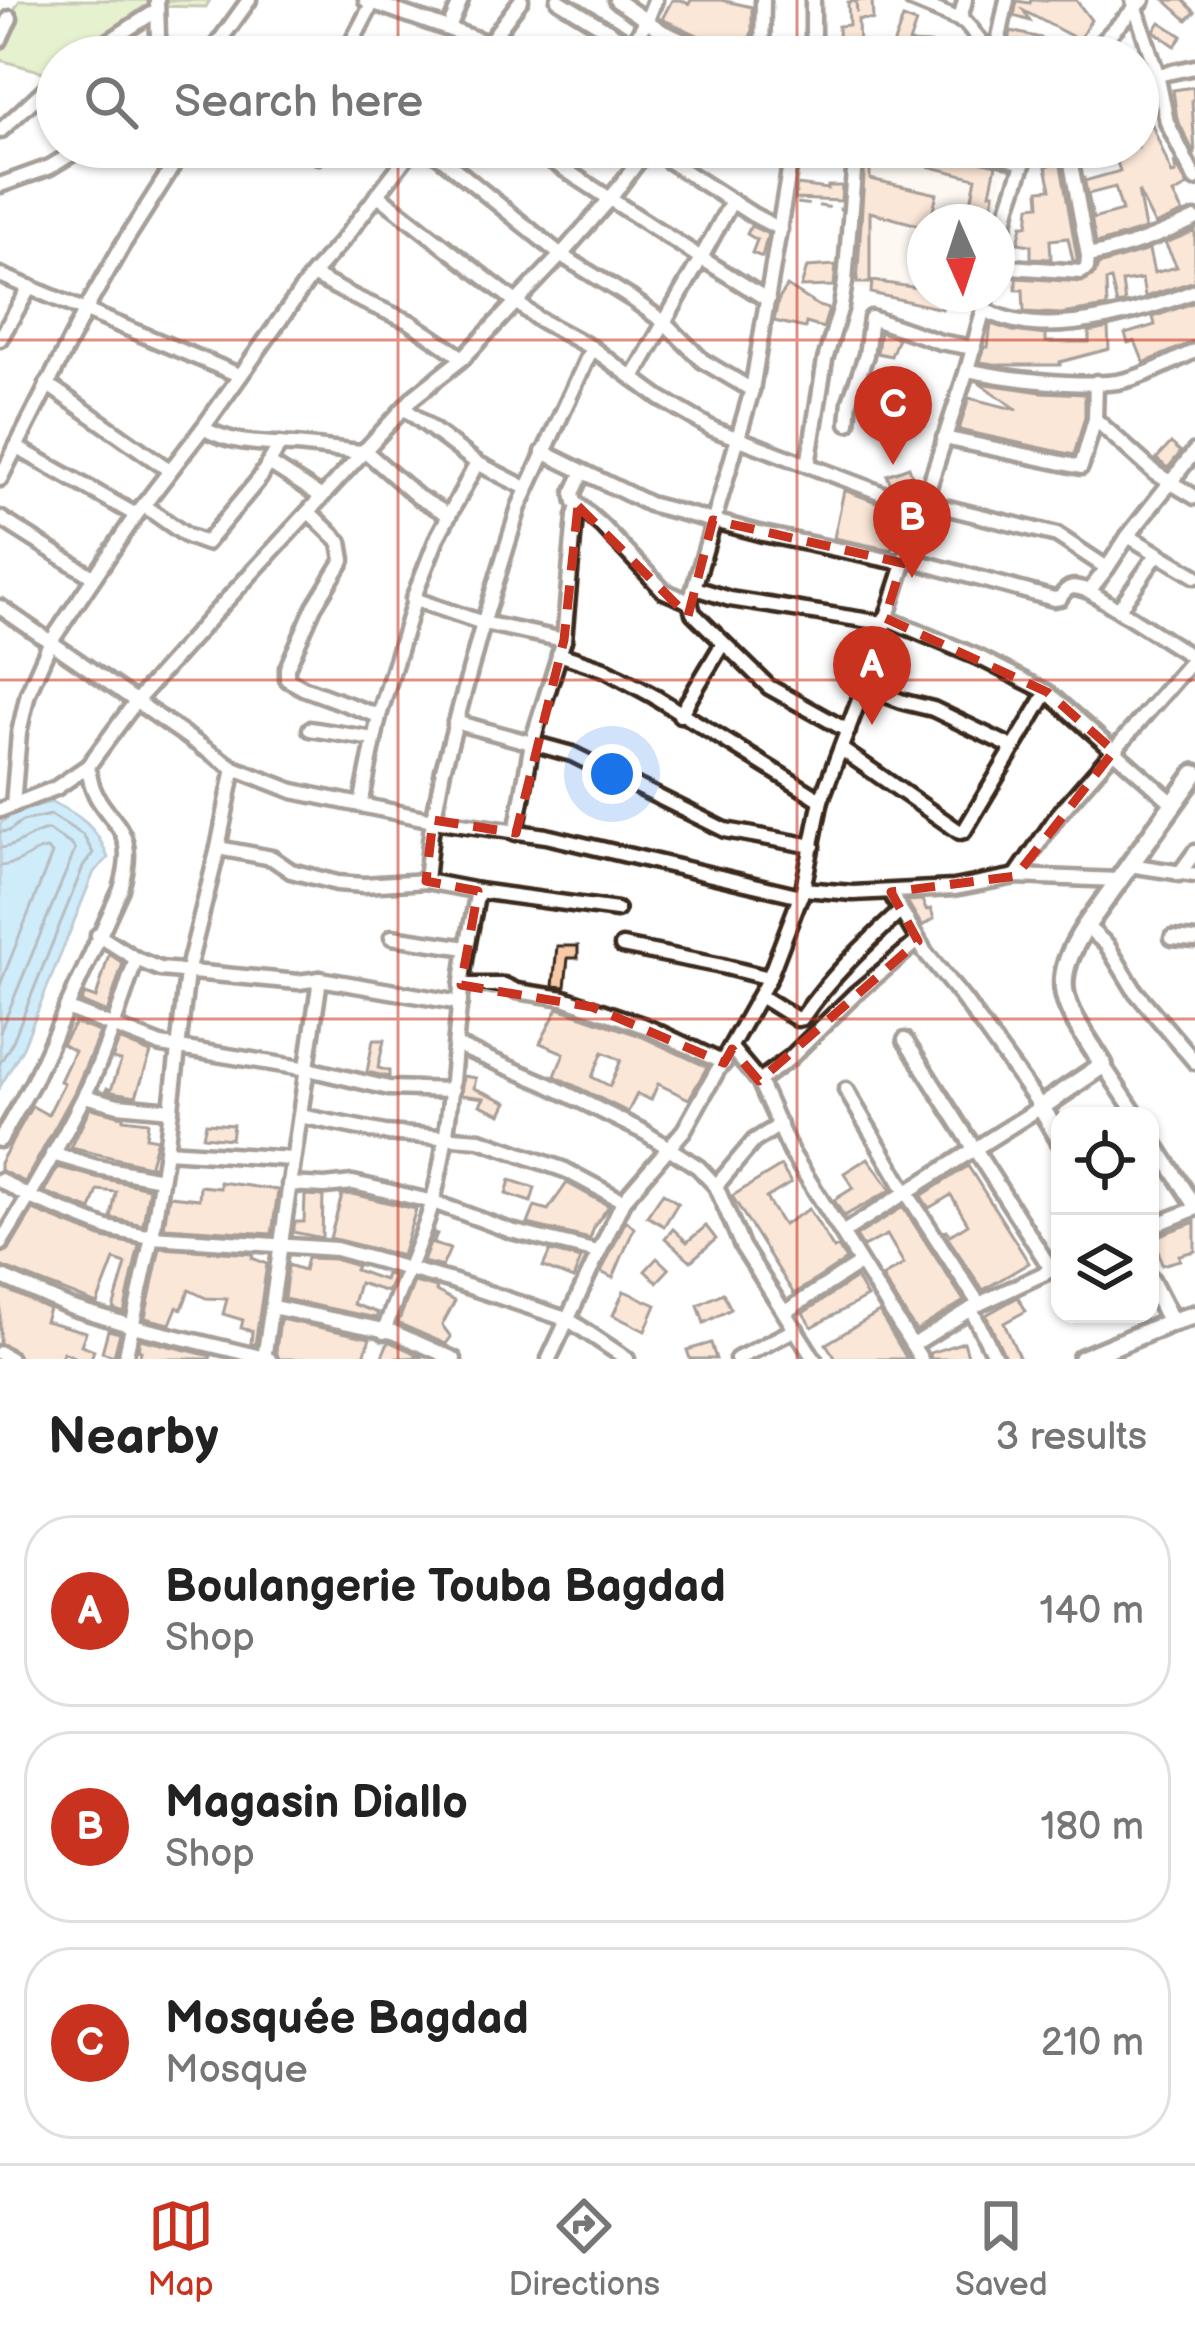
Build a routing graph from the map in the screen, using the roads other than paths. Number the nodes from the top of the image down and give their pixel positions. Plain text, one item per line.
1 (249, 0) edge
2 (461, 0) edge
3 (521, 0) edge
4 (558, 0) edge
5 (616, 0) edge
6 (655, 0) edge
7 (763, 0) edge
8 (813, 0) edge
9 (913, 0) edge
10 (965, 0) edge
11 (1007, 0) edge
12 (370, 1) edge
13 (1137, 2) edge
14 (156, 6) edge
15 (10, 18) dead end
16 (961, 19) junction
17 (647, 20) junction
18 (449, 28) junction
19 (114, 36) edge
20 (158, 36) edge
21 (223, 36) edge
22 (354, 36) edge
23 (480, 36) edge
24 (494, 36) edge
25 (608, 36) edge
26 (636, 36) edge
27 (670, 36) edge
28 (762, 36) edge
29 (813, 36) edge
30 (978, 36) edge
31 (999, 36) edge
32 (1106, 36) edge
33 (1146, 36) edge
34 (0, 40) edge
35 (1195, 67) edge
36 (1159, 73) edge
37 (1159, 87) edge
38 (36, 98) edge
39 (0, 131) edge
40 (45, 168) edge
41 (172, 168) edge
42 (398, 168) edge
43 (454, 168) edge
44 (562, 168) edge
45 (633, 168) edge
46 (680, 168) edge
47 (789, 168) edge
48 (854, 168) edge
49 (1021, 168) edge
50 (1072, 168) edge
51 (1195, 179) edge
52 (0, 185) edge
53 (378, 195) junction
54 (610, 200) junction
55 (732, 201) junction
56 (1012, 204) edge
57 (1195, 219) edge
58 (780, 229) junction
59 (561, 255) junction
60 (1088, 256) junction
61 (701, 258) junction
62 (1015, 264) edge
63 (0, 274) edge
64 (312, 275) junction
65 (30, 287) junction
66 (1195, 291) edge
67 (768, 300) junction
68 (516, 302) junction
69 (85, 311) junction
70 (983, 312) edge
71 (990, 312) edge
72 (664, 322) junction
73 (0, 339) edge
74 (592, 348) junction
75 (974, 348) junction
76 (1195, 351) edge
77 (463, 358) junction
78 (967, 370) junction
79 (239, 375) junction
80 (633, 378) junction
81 (1096, 382) junction
82 (46, 384) junction
83 (752, 390) junction
84 (404, 407) junction
85 (1095, 419) junction
86 (848, 423) dead end
87 (202, 428) junction
88 (739, 438) junction
89 (944, 438) junction
90 (280, 444) junction
91 (363, 451) junction
92 (1195, 451) edge
93 (9, 452) edge
94 (543, 452) junction
95 (269, 463) junction
96 (477, 463) junction
97 (808, 465) junction
98 (169, 470) junction
99 (584, 472) junction
100 (0, 478) edge
101 (1170, 482) junction
102 (526, 488) junction
103 (322, 497) junction
104 (1195, 497) edge
105 (924, 502) junction
106 (578, 506) junction
107 (140, 510) junction
108 (308, 512) junction
109 (449, 515) junction
110 (0, 518) edge
111 (713, 520) junction
112 (1128, 536) junction
113 (1158, 553) junction
114 (903, 561) junction
115 (1107, 568) junction
116 (1195, 576) edge
117 (93, 577) junction
118 (1089, 591) junction
119 (693, 595) junction
120 (414, 601) junction
121 (1119, 609) junction
122 (2, 613) edge
123 (884, 621) junction
124 (483, 623) junction
125 (723, 643) junction
126 (50, 644) junction
127 (562, 647) junction
128 (1194, 658) edge
129 (864, 686) junction
130 (1047, 692) junction
131 (136, 700) junction
132 (680, 715) junction
133 (379, 716) junction
134 (455, 722) junction
135 (310, 729) dead end
136 (848, 731) junction
137 (374, 739) junction
138 (532, 742) junction
139 (1012, 747) junction
140 (841, 749) junction
141 (1114, 751) junction
142 (88, 766) junction
143 (234, 768) junction
144 (1195, 774) edge
145 (821, 800) junction
146 (1174, 804) junction
147 (361, 805) junction
148 (6, 808) edge
149 (433, 820) junction
150 (516, 833) junction
151 (813, 847) junction
152 (218, 848) junction
153 (1195, 852) edge
154 (1124, 872) junction
155 (1179, 874) junction
156 (1195, 875) edge
157 (1016, 876) junction
158 (426, 881) junction
159 (478, 891) junction
160 (802, 892) junction
161 (890, 892) junction
162 (616, 910) dead end
163 (901, 911) junction
164 (1085, 926) junction
165 (98, 935) junction
166 (392, 937) dead end
167 (1172, 938) dead end
168 (1195, 940) edge
169 (918, 941) junction
170 (622, 946) dead end
171 (467, 948) junction
172 (136, 959) junction
173 (187, 973) junction
174 (769, 978) junction
175 (320, 979) junction
176 (461, 985) junction
177 (760, 995) junction
178 (460, 1003) junction
179 (66, 1008) junction
180 (114, 1026) junction
181 (905, 1040) dead end
182 (458, 1046) junction
183 (177, 1048) junction
184 (732, 1049) junction
185 (1195, 1062) edge
186 (724, 1063) junction
187 (1103, 1065) junction
188 (308, 1069) junction
189 (759, 1081) junction
190 (452, 1090) junction
191 (846, 1090) dead end
192 (84, 1096) junction
193 (1041, 1107) junction
194 (1131, 1107) edge
195 (171, 1110) junction
196 (300, 1116) junction
197 (1051, 1124) edge
198 (780, 1125) junction
199 (446, 1138) junction
200 (0, 1140) edge
201 (974, 1148) junction
202 (670, 1149) junction
203 (1159, 1150) edge
204 (166, 1151) junction
205 (52, 1154) junction
206 (292, 1159) junction
207 (161, 1179) junction
208 (0, 1180) edge
209 (289, 1184) junction
210 (716, 1186) junction
211 (906, 1192) junction
212 (29, 1197) junction
213 (623, 1201) junction
214 (433, 1202) junction
215 (1195, 1207) edge
216 (1159, 1224) edge
217 (842, 1233) junction
218 (152, 1238) junction
219 (0, 1244) edge
220 (282, 1246) junction
221 (598, 1252) junction
222 (1051, 1261) edge
223 (860, 1263) junction
224 (409, 1268) junction
225 (1051, 1270) edge
226 (0, 1276) edge
227 (1159, 1299) edge
228 (272, 1306) junction
229 (975, 1306) junction
230 (785, 1312) junction
231 (1195, 1315) edge
232 (569, 1320) junction
233 (1171, 1322) junction
234 (132, 1326) junction
235 (796, 1329) junction
236 (384, 1332) junction
237 (913, 1345) junction
238 (0, 1353) edge
239 (609, 1355) edge
240 (266, 1358) edge
241 (10, 1359) edge
242 (125, 1359) edge
243 (454, 1359) edge
244 (549, 1359) edge
245 (627, 1359) edge
246 (737, 1359) edge
247 (814, 1359) edge
248 (921, 1359) edge
249 (996, 1359) edge
250 (1082, 1359) edge

1 - 21 street
2 - 18 street
3 - 24 street
4 - 25 street
5 - 17 street
6 - 17 street
7 - 28 street
8 - 29 street
9 - 16 street
10 - 16 street
11 - 31 street
12 - 18 street
12 - 22 street
13 - 32 street
13 - 33 street
14 - 19 street
14 - 20 street
15 - 34 street
16 - 30 street
17 - 26 street
17 - 27 street
18 - 23 street
35 - 36 street
37 - 51 street
38 - 39 street
40 - 52 street
41 - 69 street
42 - 53 street
43 - 59 street
44 - 54 street
45 - 54 street
46 - 55 street
47 - 58 street
48 - 97 street
49 - 56 street
50 - 60 street
53 - 64 street
53 - 68 street
54 - 59 street
54 - 61 street
55 - 58 street
55 - 61 street
57 - 60 street
58 - 67 street
59 - 68 street
59 - 72 street
60 - 62 street
61 - 67 street
61 - 72 street
63 - 65 street
64 - 77 street
64 - 79 street
65 - 69 street
65 - 73 street
66 - 71 street
67 - 83 street
68 - 74 street
68 - 77 street
69 - 79 street
69 - 82 street
70 - 75 street
72 - 80 street
72 - 83 street
74 - 80 street
74 - 94 street
75 - 78 street
75 - 86 street
76 - 81 street
77 - 84 street
78 - 81 street
78 - 89 street
79 - 87 street
80 - 88 street
81 - 85 street
82 - 93 street
82 - 98 street
83 - 88 street
84 - 91 street
84 - 96 street
85 - 89 street
85 - 101 street
87 - 90 street
87 - 98 street
88 - 97 street
88 - 111 street
89 - 105 street
90 - 91 street
90 - 95 street
91 - 103 street
91 - 109 street
92 - 101 street
93 - 100 street
93 - 107 street
94 - 99 street
94 - 102 street
95 - 103 street
95 - 107 street
96 - 102 street
96 - 109 street
97 - 105 street
98 - 107 street
99 - 106 street
99 - 111 street
101 - 104 street
101 - 112 street
102 - 124 street
103 - 108 street
105 - 114 street
105 - 115 street
106 - 119 street
106 - 127 street
107 - 117 street
108 - 131 street
108 - 133 street
109 - 120 street
110 - 117 street
111 - 114 street
111 - 119 street
112 - 113 street
112 - 115 street
113 - 116 street
113 - 121 street
114 - 118 street
114 - 123 street
115 - 118 street
117 - 126 street
118 - 121 street
119 - 123 street
119 - 125 street
120 - 124 street
120 - 133 street
121 - 128 street
122 - 126 street
123 - 129 street
123 - 130 street
124 - 127 street
124 - 134 street
125 - 132 street
125 - 136 street
126 - 131 street
126 - 148 street
127 - 132 street
127 - 138 street
128 - 141 street
129 - 136 street
129 - 139 street
130 - 139 street
130 - 141 street
131 - 142 street
131 - 143 street
132 - 145 street
133 - 137 street
134 - 138 street
134 - 149 street
135 - 137 street
136 - 140 street
137 - 147 street
138 - 150 street
138 - 151 street
139 - 140 street
140 - 145 street
141 - 146 street
141 - 157 street
142 - 148 street
142 - 165 street
143 - 147 street
143 - 152 street
144 - 146 street
145 - 151 street
146 - 154 street
147 - 149 street
149 - 150 street
149 - 158 street
150 - 160 street
151 - 160 street
152 - 158 street
152 - 173 street
153 - 155 street
154 - 155 street
154 - 157 street
154 - 164 street
155 - 156 street
157 - 161 street
158 - 159 street
159 - 162 street
159 - 171 street
160 - 161 street
160 - 174 street
161 - 163 street
163 - 169 street
163 - 177 street
164 - 185 street
164 - 187 street
165 - 172 street
165 - 179 street
166 - 171 street
167 - 168 street
169 - 189 street
169 - 193 street
170 - 174 street
171 - 176 street
172 - 173 street
172 - 180 street
173 - 175 street
173 - 183 street
174 - 177 street
175 - 178 street
175 - 188 street
176 - 178 street
176 - 186 street
177 - 184 street
178 - 182 street
179 - 180 street
179 - 200 street
180 - 183 street
180 - 192 street
181 - 201 street
182 - 190 street
182 - 202 street
183 - 188 street
183 - 195 street
184 - 186 street
184 - 189 street
186 - 202 street
187 - 193 street
187 - 194 street
188 - 190 street
188 - 196 street
189 - 198 street
190 - 199 street
191 - 211 street
192 - 195 street
192 - 205 street
193 - 197 street
193 - 201 street
195 - 204 street
196 - 199 street
196 - 206 street
198 - 210 street
198 - 217 street
199 - 213 street
199 - 214 street
201 - 211 street
201 - 222 street
202 - 210 street
202 - 213 street
203 - 215 street
204 - 206 street
204 - 207 street
205 - 207 street
205 - 212 street
206 - 209 street
207 - 218 street
208 - 212 street
209 - 214 street
209 - 220 street
210 - 230 street
211 - 217 street
211 - 229 street
212 - 218 street
212 - 219 street
213 - 221 street
214 - 221 street
214 - 224 street
215 - 216 street
217 - 223 street
218 - 220 street
218 - 234 street
220 - 224 street
220 - 228 street
221 - 232 street
223 - 230 street
223 - 237 street
224 - 232 street
224 - 236 street
225 - 229 street
226 - 234 street
227 - 233 street
228 - 236 street
228 - 240 street
229 - 237 street
229 - 249 street
230 - 235 street
231 - 233 street
232 - 239 street
232 - 244 street
233 - 250 street
234 - 240 street
234 - 242 street
235 - 246 street
235 - 247 street
236 - 243 street
237 - 248 street
238 - 241 street
239 - 245 street

